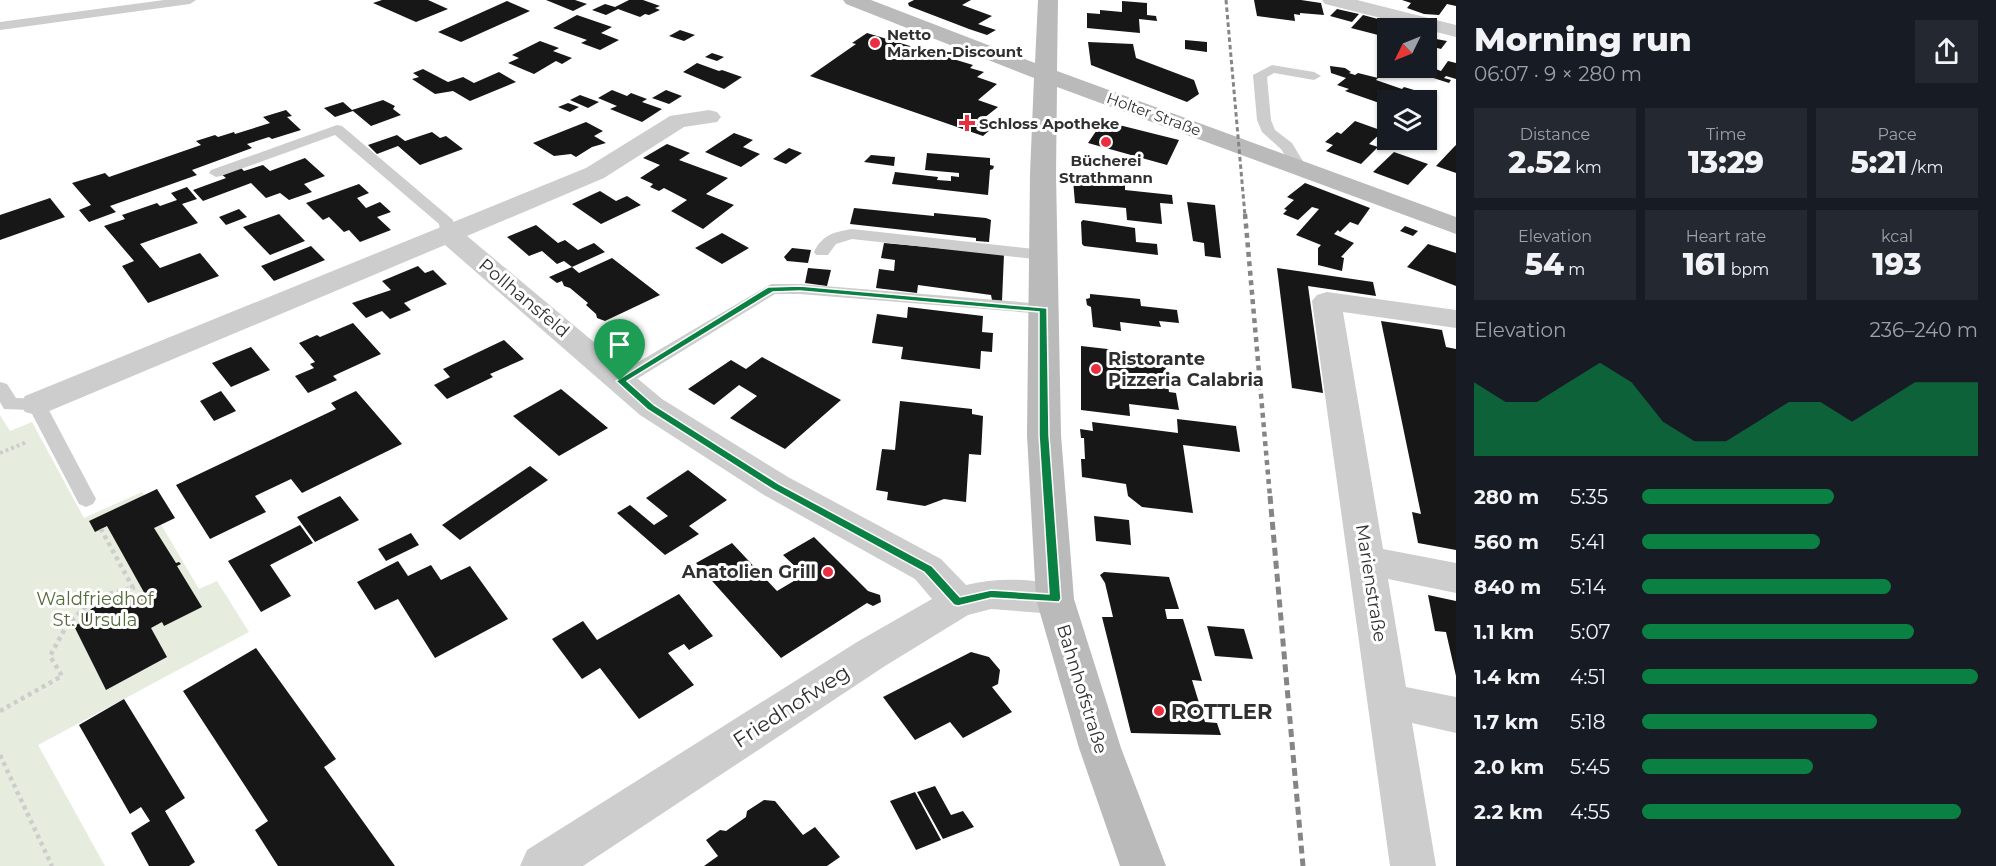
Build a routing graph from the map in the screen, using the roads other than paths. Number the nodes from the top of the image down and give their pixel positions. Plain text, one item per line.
1 (190, 0) edge
2 (853, 0) edge
3 (1048, 0) edge
4 (1332, 0) edge
5 (0, 26) edge
6 (1456, 31) edge
7 (1044, 74) junction
8 (1314, 76) dead end
9 (709, 117) dead end
10 (1300, 168) junction
11 (216, 172) dead end
12 (1456, 226) edge
13 (447, 233) junction
14 (822, 252) dead end
15 (1043, 255) junction
16 (1044, 309) junction
17 (1456, 319) edge
18 (620, 381) junction
19 (0, 388) edge
20 (36, 404) junction
21 (86, 499) dead end
22 (1367, 560) junction
23 (1456, 578) edge
24 (1055, 599) junction
25 (958, 602) junction
26 (1390, 701) junction
27 (1456, 715) edge
28 (543, 866) edge
29 (1143, 866) edge
30 (1413, 866) edge

1 - 5 lane
2 - 7 street, Holter Straße
3 - 7 street, Bahnhofstraße
4 - 6 street
7 - 10 street, Holter Straße
7 - 15 street, Bahnhofstraße
8 - 10 lane
9 - 13 street
10 - 12 street, Holter Straße
11 - 13 lane
13 - 18 street, Pollhansfeld
13 - 20 street
14 - 15 lane
15 - 16 street, Bahnhofstraße
16 - 18 lane
16 - 24 street, Bahnhofstraße
17 - 22 street, Marienstraße
18 - 25 street, Pollhansfeld
19 - 20 lane
20 - 21 lane
22 - 23 street
22 - 26 street, Marienstraße
24 - 25 street, Friedhofweg
24 - 29 street, Bahnhofstraße
25 - 28 street, Friedhofweg
26 - 27 street
26 - 30 street, Marienstraße

